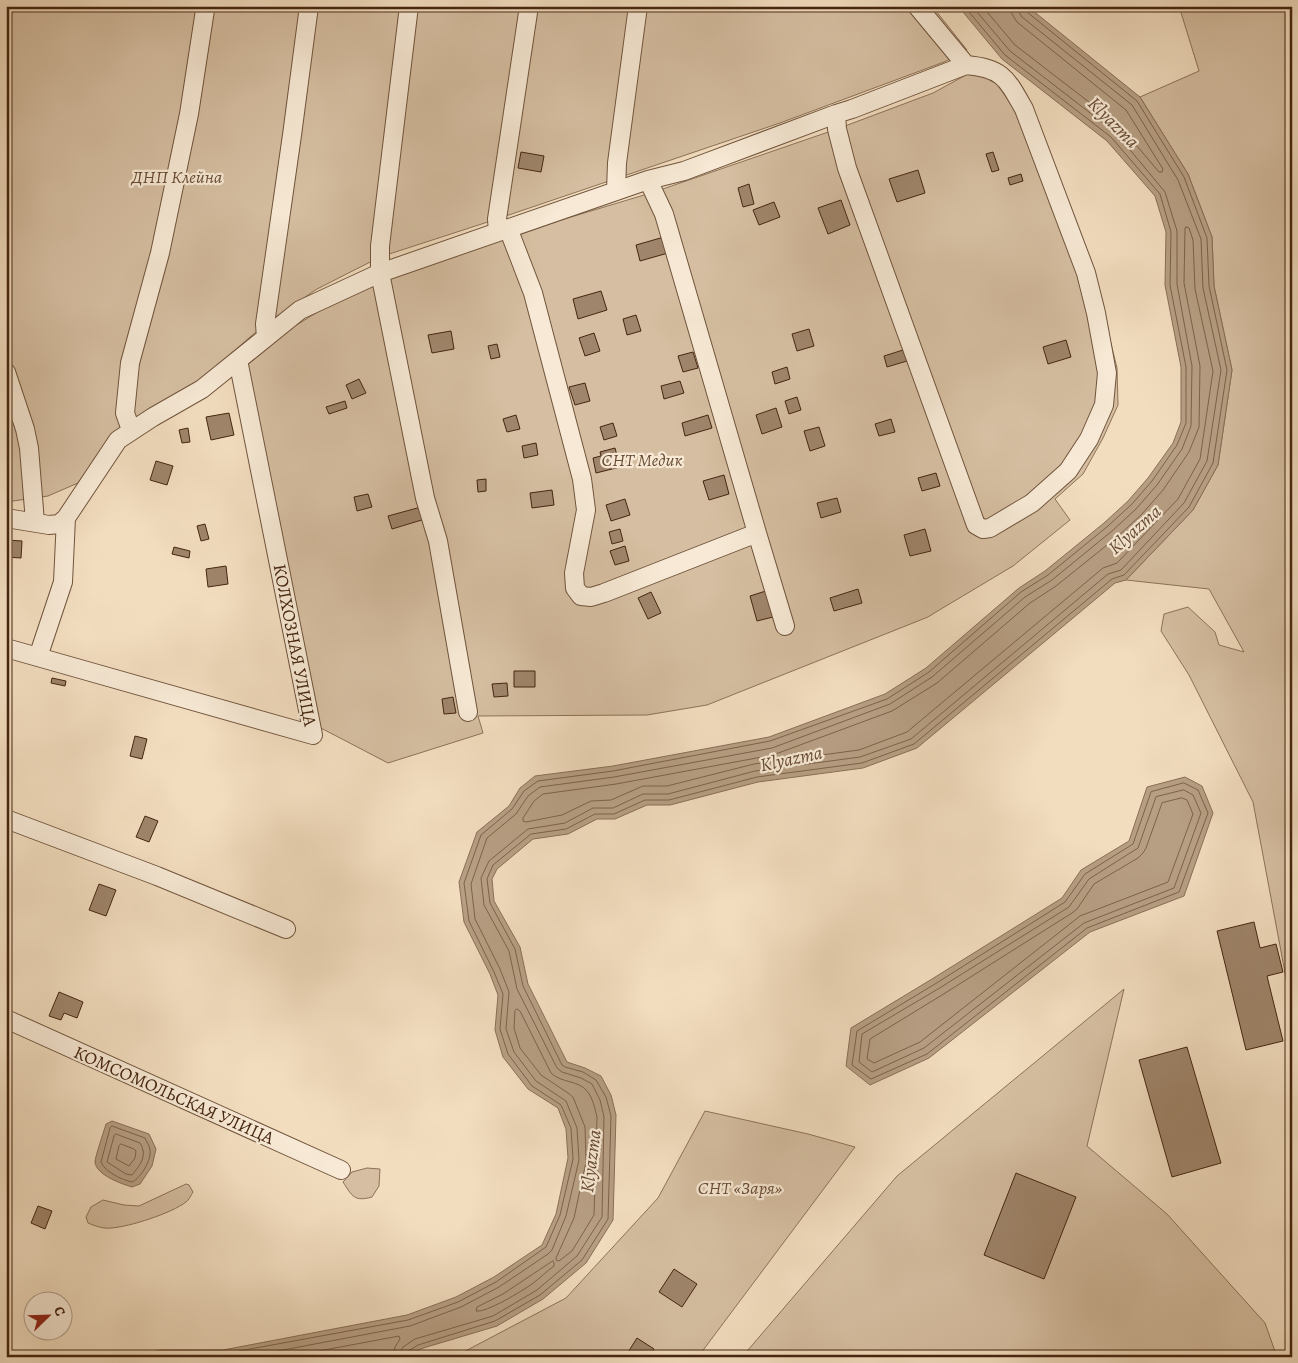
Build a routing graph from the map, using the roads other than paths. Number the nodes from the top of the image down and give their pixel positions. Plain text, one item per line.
1 (204, 6) edge
2 (309, 6) edge
3 (409, 6) edge
4 (530, 6) edge
5 (638, 6) edge
6 (917, 6) edge
7 (966, 65) junction
8 (836, 114) junction
9 (648, 180) junction
10 (616, 191) junction
11 (503, 230) junction
12 (380, 273) junction
13 (266, 337) junction
14 (238, 360) junction
15 (6, 372) edge
16 (131, 430) junction
17 (6, 518) edge
18 (66, 518) junction
19 (34, 522) junction
20 (757, 533) junction
21 (786, 626) dead end
22 (6, 648) edge
23 (38, 657) junction
24 (468, 712) dead end
25 (6, 819) edge
26 (286, 929) dead end
27 (6, 1019) edge
28 (341, 1170) dead end

1 - 16 street
2 - 13 street
3 - 12 street
4 - 11 street
5 - 10 street
6 - 7 street
7 - 8 street
7 - 8 street
8 - 9 street
9 - 10 street
9 - 20 street
10 - 11 street
11 - 12 street
11 - 20 street
12 - 13 street
12 - 24 street
13 - 14 street
14 - 16 street
14 - 23 street, КОЛХОЗНАЯ УЛИЦА
15 - 19 street
16 - 18 street
17 - 19 street
18 - 19 street
18 - 23 street
20 - 21 street
22 - 23 street, КОЛХОЗНАЯ УЛИЦА
25 - 26 street
27 - 28 street, КОМСОМОЛЬСКАЯ УЛИЦА

